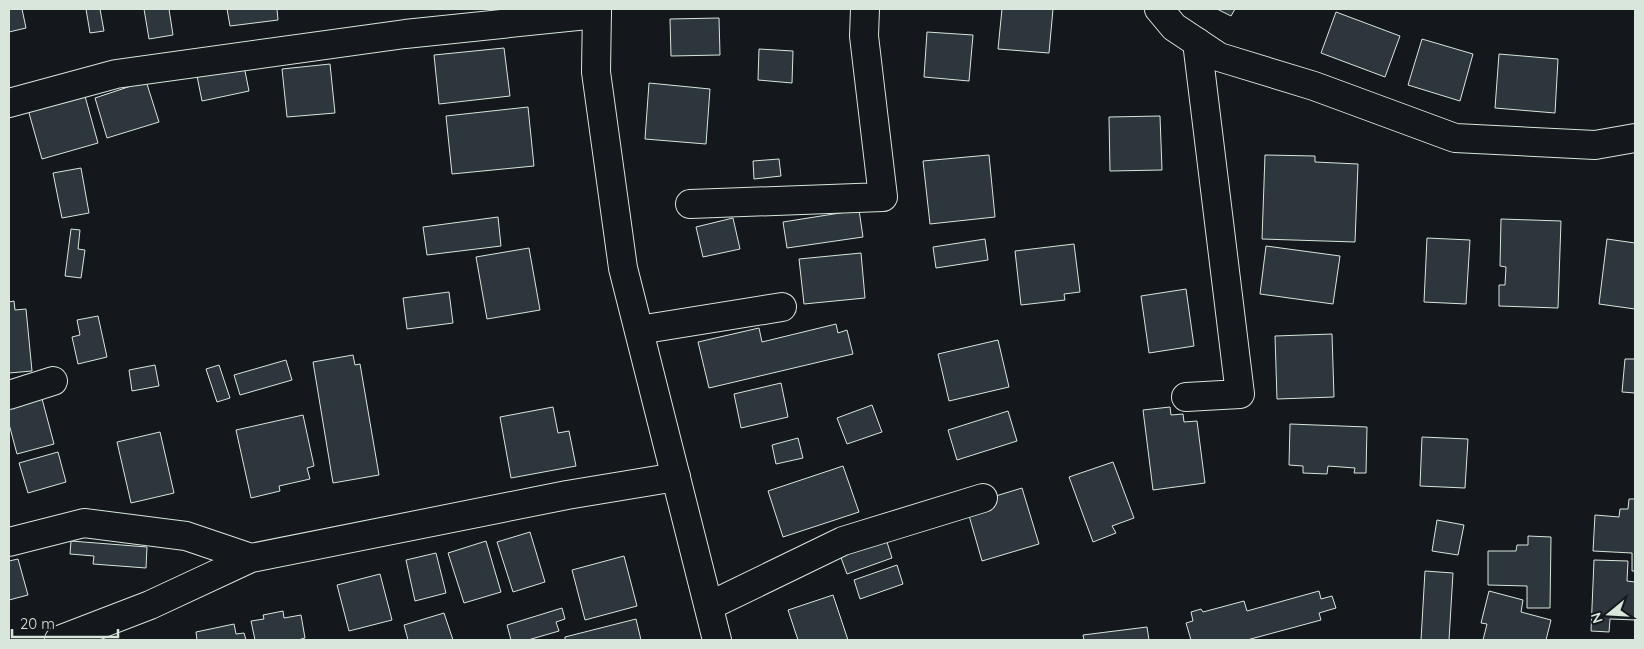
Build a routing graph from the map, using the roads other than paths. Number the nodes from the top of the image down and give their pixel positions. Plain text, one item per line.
1 (865, 9) edge
2 (1159, 9) edge
3 (597, 11) edge
4 (1196, 42) junction
5 (9, 103) edge
6 (1635, 138) edge
7 (690, 204) dead end
8 (782, 307) dead end
9 (639, 330) junction
10 (54, 381) dead end
11 (9, 395) edge
12 (1186, 397) dead end
13 (676, 477) junction
14 (983, 498) dead end
15 (9, 542) edge
16 (251, 558) junction
17 (709, 606) junction
18 (714, 639) edge
19 (59, 640) edge

1 - 7 street
2 - 4 street
3 - 5 street
3 - 9 street
4 - 6 street
4 - 12 street
8 - 9 street
9 - 13 street
10 - 11 street
13 - 16 street
13 - 17 street
14 - 17 street
15 - 16 street
16 - 19 street
17 - 18 street

